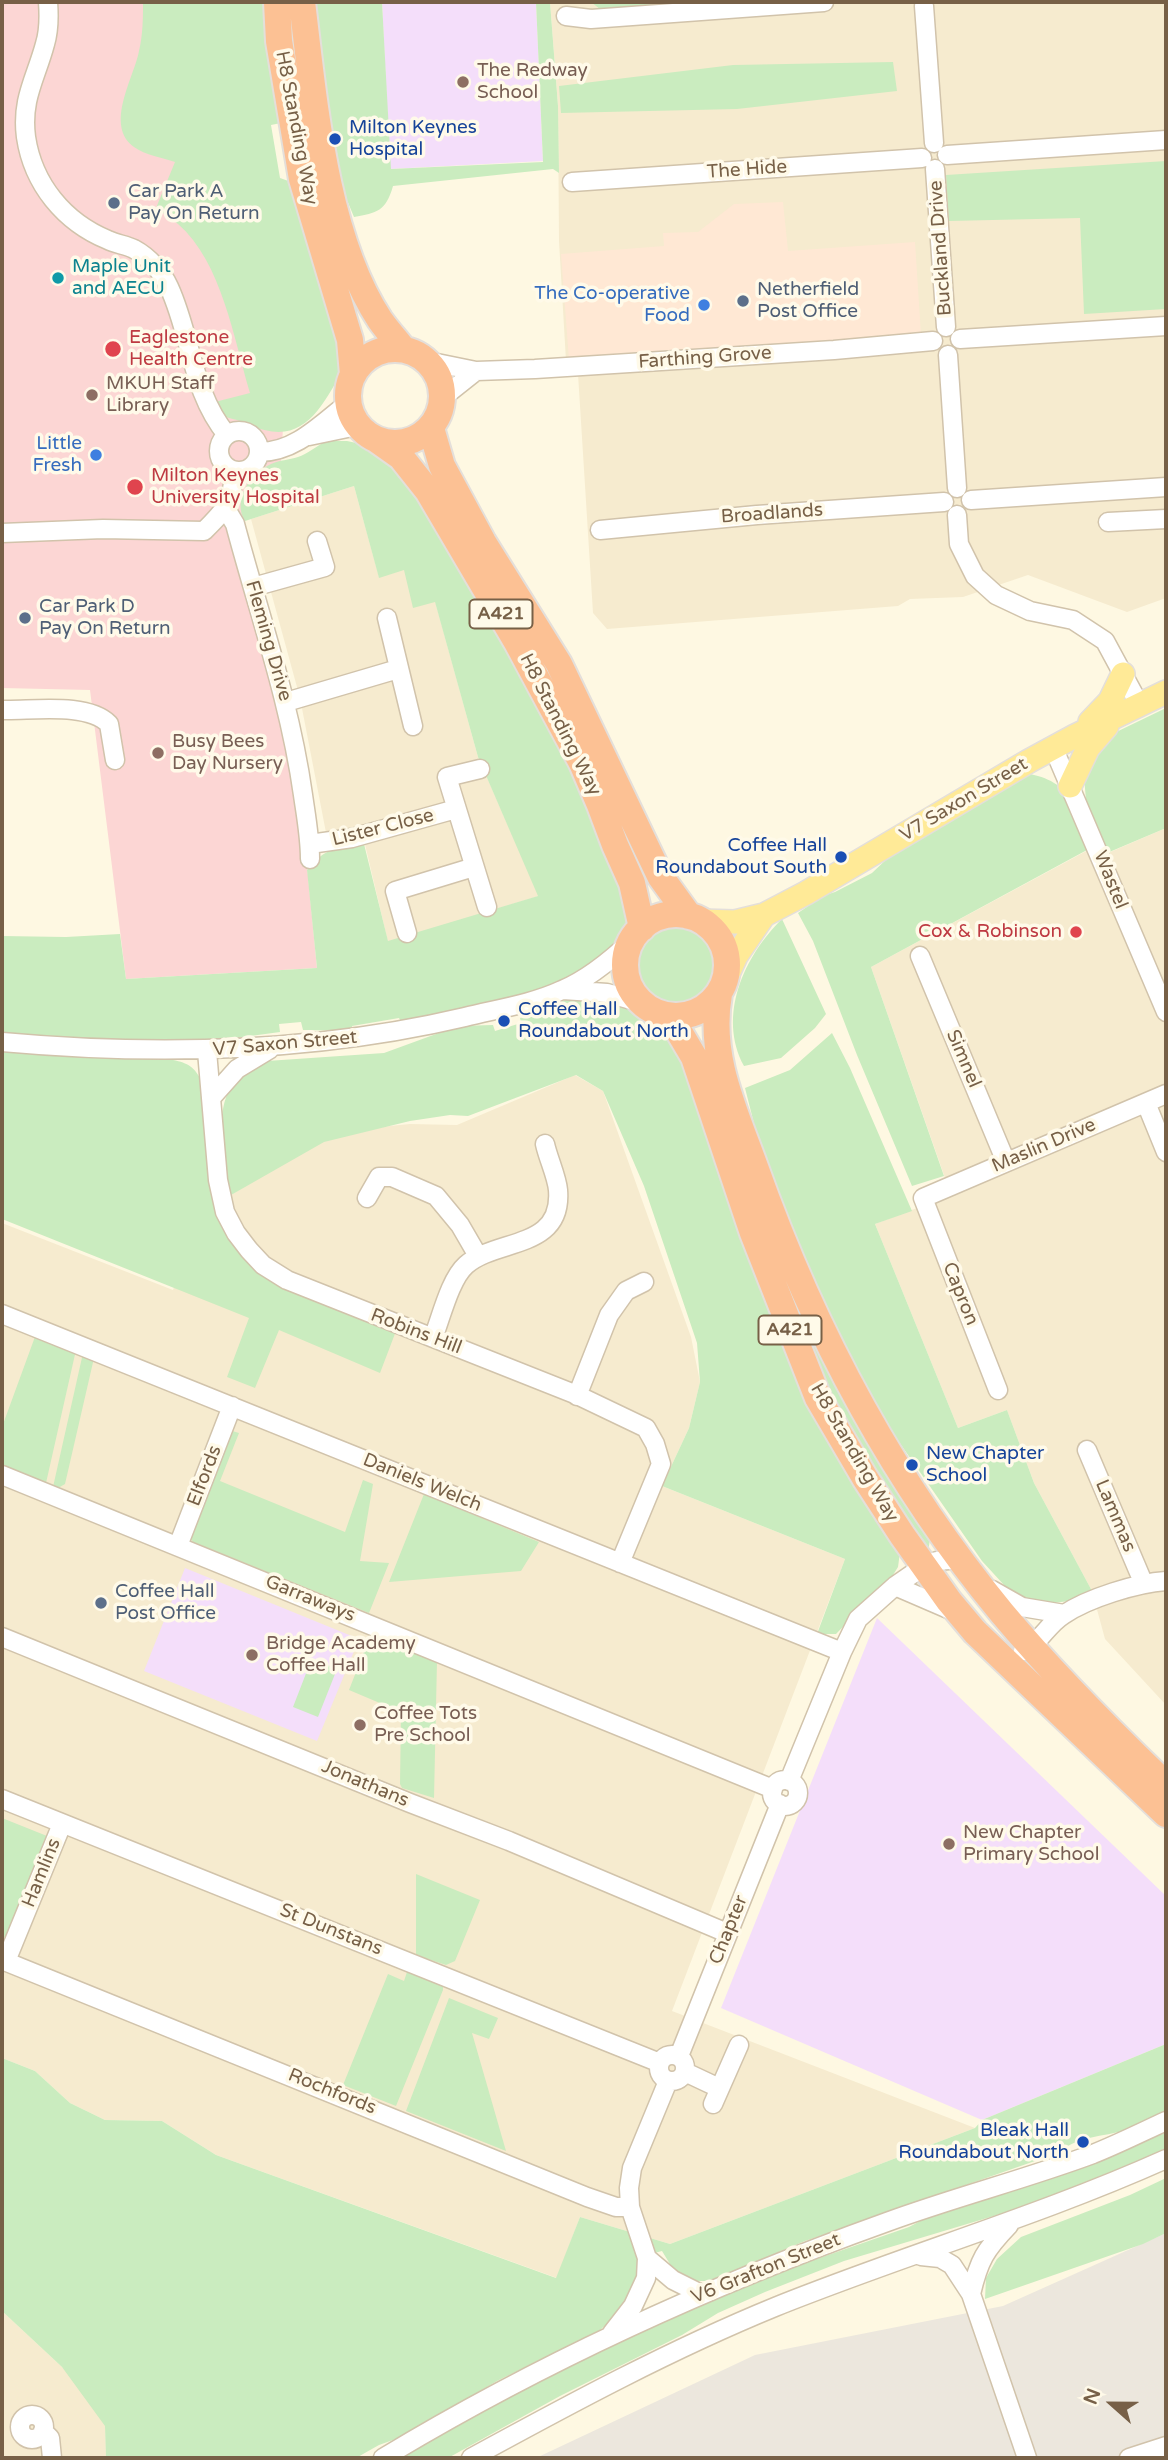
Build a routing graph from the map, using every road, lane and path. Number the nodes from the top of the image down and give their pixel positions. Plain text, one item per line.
1 (48, 2) edge
2 (276, 2) edge
3 (302, 2) edge
4 (824, 2) edge
5 (924, 3) edge
6 (566, 16) dead end
7 (1166, 140) edge
8 (940, 149) junction
9 (928, 163) junction
10 (572, 182) dead end
11 (323, 208) junction
12 (337, 256) junction
13 (1166, 326) edge
14 (953, 333) junction
15 (933, 341) junction
16 (415, 355) junction
17 (948, 355) junction
18 (476, 372) junction
19 (353, 374) junction
20 (442, 398) junction
21 (360, 423) junction
22 (431, 428) junction
23 (227, 435) junction
24 (260, 452) junction
25 (235, 471) junction
26 (1166, 486) edge
27 (964, 494) junction
28 (944, 502) junction
29 (226, 509) junction
30 (957, 515) junction
31 (1166, 519) edge
32 (1108, 522) dead end
33 (600, 530) dead end
34 (2, 533) edge
35 (317, 541) dead end
36 (253, 587) junction
37 (387, 618) dead end
38 (398, 669) junction
39 (1123, 674) junction
40 (1166, 692) edge
41 (286, 702) junction
42 (1139, 704) junction
43 (2, 710) edge
44 (1116, 715) junction
45 (413, 726) dead end
46 (1075, 736) junction
47 (1054, 747) junction
48 (115, 760) dead end
49 (480, 769) dead end
50 (1070, 786) junction
51 (611, 800) junction
52 (456, 809) junction
53 (310, 851) joint
54 (474, 867) junction
55 (487, 907) dead end
56 (766, 914) junction
57 (695, 918) junction
58 (407, 933) dead end
59 (636, 934) junction
60 (920, 956) dead end
61 (722, 986) junction
62 (563, 990) junction
63 (652, 1009) junction
64 (1166, 1013) edge
65 (2, 1042) edge
66 (276, 1046) junction
67 (207, 1051) junction
68 (708, 1062) junction
69 (1166, 1094) edge
70 (212, 1097) junction
71 (1146, 1103) junction
72 (723, 1107) junction
73 (545, 1144) dead end
74 (1166, 1152) edge
75 (1006, 1162) junction
76 (367, 1198) dead end
77 (923, 1198) joint
78 (478, 1256) junction
79 (644, 1282) dead end
80 (2, 1314) edge
81 (433, 1338) junction
82 (998, 1390) dead end
83 (577, 1396) junction
84 (232, 1406) junction
85 (1087, 1450) dead end
86 (2, 1475) edge
87 (178, 1546) junction
88 (620, 1563) junction
89 (955, 1568) junction
90 (1166, 1581) edge
91 (1143, 1582) junction
92 (895, 1586) junction
93 (1005, 1607) junction
94 (957, 1613) junction
95 (1064, 1614) junction
96 (2, 1637) edge
97 (842, 1652) junction
98 (1016, 1652) junction
99 (1166, 1785) edge
100 (780, 1791) junction
101 (2, 1800) edge
102 (1166, 1814) edge
103 (62, 1824) junction
104 (727, 1933) junction
105 (4, 1960) edge
106 (739, 2046) dead end
107 (660, 2063) junction
108 (682, 2064) junction
109 (668, 2081) junction
110 (1166, 2121) edge
111 (1166, 2159) edge
112 (630, 2207) junction
113 (1014, 2221) junction
114 (915, 2256) junction
115 (647, 2259) junction
116 (701, 2294) junction
117 (971, 2294) junction
118 (609, 2336) junction
119 (43, 2431) dead end
120 (1166, 2446) edge
121 (52, 2458) edge
122 (383, 2458) edge
123 (471, 2458) edge
124 (1027, 2458) edge
125 (1129, 2458) edge

1 - 23 street
2 - 11 highway, H8 Standing Way
3 - 11 highway, H8 Standing Way
4 - 6 street
5 - 8 street
7 - 8 street
8 - 9 street
9 - 10 street, The Hide
9 - 14 street, Buckland Drive
11 - 12 highway, H8 Standing Way
12 - 16 highway, H8 Standing Way
12 - 19 highway, H8 Standing Way
13 - 14 street
14 - 15 street
14 - 17 street
15 - 17 street
15 - 18 street, Farthing Grove
16 - 18 street, Farthing Grove
16 - 19 highway
16 - 20 highway
17 - 27 street
18 - 20 street
19 - 21 highway
20 - 22 highway
21 - 22 highway
21 - 24 street
21 - 51 highway, H8 Standing Way / A421
22 - 51 highway, H8 Standing Way / A421
23 - 24 street
23 - 25 street
24 - 25 street
25 - 29 street
26 - 27 street
27 - 28 street
27 - 30 street
28 - 30 street
28 - 33 street, Broadlands
29 - 34 street
29 - 36 street, Fleming Drive
30 - 39 street
31 - 32 street
35 - 36 street
36 - 41 street, Fleming Drive
37 - 38 street
38 - 41 street
38 - 45 street
39 - 42 street
39 - 46 main road
40 - 42 main road, V7 Saxon Street
41 - 53 street, Fleming Drive
42 - 44 main road, V7 Saxon Street
43 - 48 street
44 - 46 main road, V7 Saxon Street
44 - 50 main road
46 - 47 main road, V7 Saxon Street
47 - 50 street, Wastel
47 - 56 main road, V7 Saxon Street
49 - 52 street, Lister Close
50 - 64 street, Wastel
51 - 57 highway, A421
51 - 59 highway, A421
52 - 53 street, Lister Close
52 - 54 street, Lister Close
54 - 55 street, Lister Close
54 - 58 street
56 - 57 main road, V7 Saxon Street
56 - 61 main road, V7 Saxon Street
57 - 59 highway
57 - 61 highway, A421
59 - 62 street, V7 Saxon Street
59 - 63 highway, A421
60 - 75 street, Simnel
61 - 63 highway
61 - 68 highway, H8 Standing Way / A421
62 - 63 street, V7 Saxon Street
62 - 66 street, V7 Saxon Street
63 - 68 highway, H8 Standing Way / A421
65 - 67 street, V7 Saxon Street
66 - 67 street, V7 Saxon Street
66 - 70 street
67 - 70 street, Robins Hill
68 - 72 highway, H8 Standing Way / A421
69 - 71 street, Maslin Drive
70 - 81 street, Robins Hill
71 - 74 street
71 - 75 street, Maslin Drive
72 - 89 highway, H8 Standing Way / A421
72 - 89 highway, H8 Standing Way / A421
73 - 78 street
75 - 77 street, Maslin Drive
76 - 78 street
77 - 82 street, Capron
78 - 81 street
79 - 83 street
80 - 84 street, Daniels Welch
81 - 83 street, Robins Hill
83 - 88 street, Robins Hill
84 - 87 street, Elfords
84 - 88 street, Daniels Welch
85 - 91 street, Lammas
86 - 87 street, Garraways
87 - 100 street, Garraways
88 - 97 street, Daniels Welch
89 - 92 street, Chapter
89 - 93 highway, H8 Standing Way / A421
89 - 94 highway, H8 Standing Way / A421
90 - 91 street
91 - 95 street
92 - 94 street
92 - 97 street, Chapter
93 - 95 street
93 - 98 highway, H8 Standing Way / A421
94 - 98 highway, H8 Standing Way / A421
95 - 98 street
96 - 104 street, Jonathans
97 - 100 street, Chapter
98 - 99 highway, H8 Standing Way / A421
98 - 102 highway, H8 Standing Way / A421
100 - 104 street, Chapter
101 - 103 street, St Dunstans
103 - 105 street, Hamlins
103 - 107 street, St Dunstans
104 - 108 street, Chapter
105 - 112 street, Rochfords
106 - 108 street
107 - 108 street
107 - 109 street
108 - 109 street
109 - 112 street
110 - 116 street, V6 Grafton Street
111 - 113 street, V6 Grafton Street
112 - 115 street
113 - 114 street, V6 Grafton Street
113 - 117 street
114 - 117 street
114 - 123 street, V6 Grafton Street
115 - 116 street
115 - 118 street
116 - 118 street, V6 Grafton Street
117 - 124 street
118 - 122 street, V6 Grafton Street
119 - 121 street
120 - 125 street

